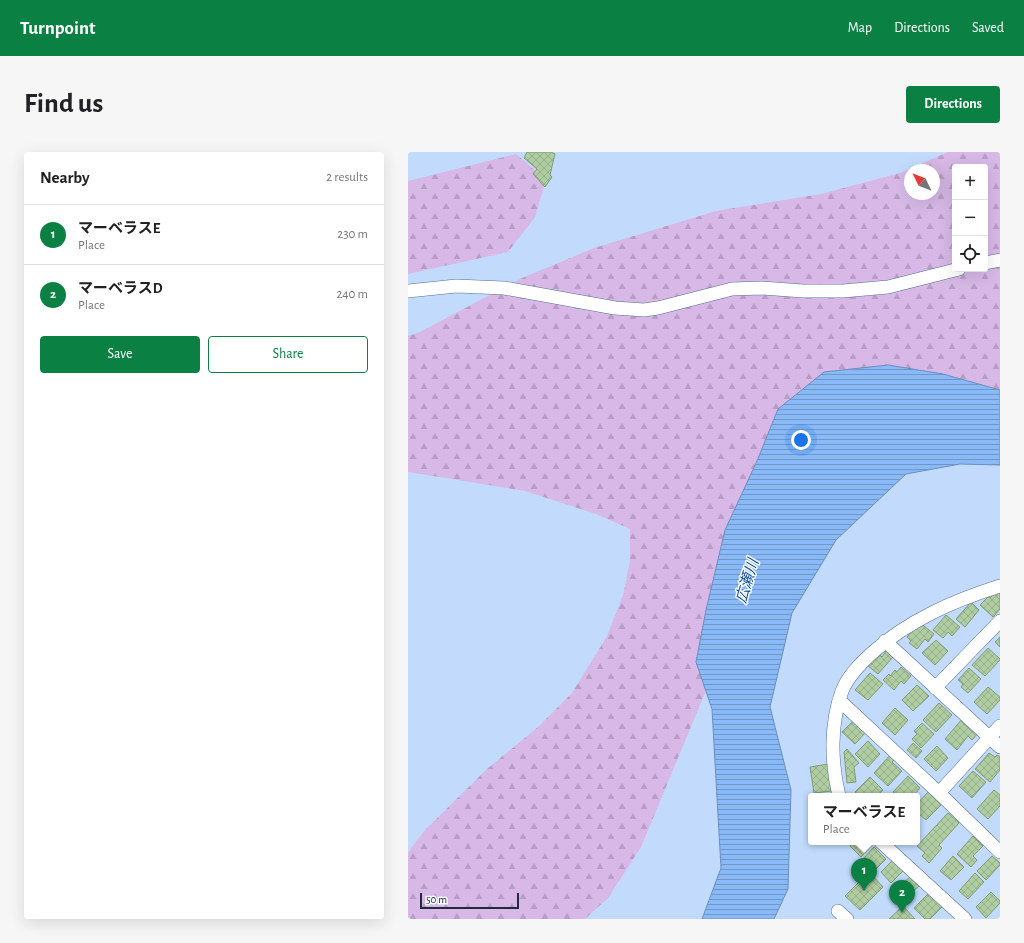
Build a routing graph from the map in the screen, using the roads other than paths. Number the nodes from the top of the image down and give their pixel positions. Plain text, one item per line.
1 (1000, 260) edge
2 (988, 262) edge
3 (952, 271) edge
4 (408, 291) edge
5 (1000, 586) edge
6 (1000, 621) edge
7 (885, 641) junction
8 (935, 688) junction
9 (839, 700) junction
10 (1000, 726) edge
11 (990, 737) junction
12 (1000, 748) edge
13 (838, 793) edge
14 (939, 793) junction
15 (884, 845) edge
16 (1000, 852) edge
17 (965, 919) edge

1 - 2 street
3 - 4 street
5 - 7 street
6 - 8 street
7 - 8 street
7 - 9 street
8 - 11 street
9 - 13 street
9 - 14 street
10 - 11 street
11 - 12 street
11 - 14 street
14 - 16 street
15 - 17 street

